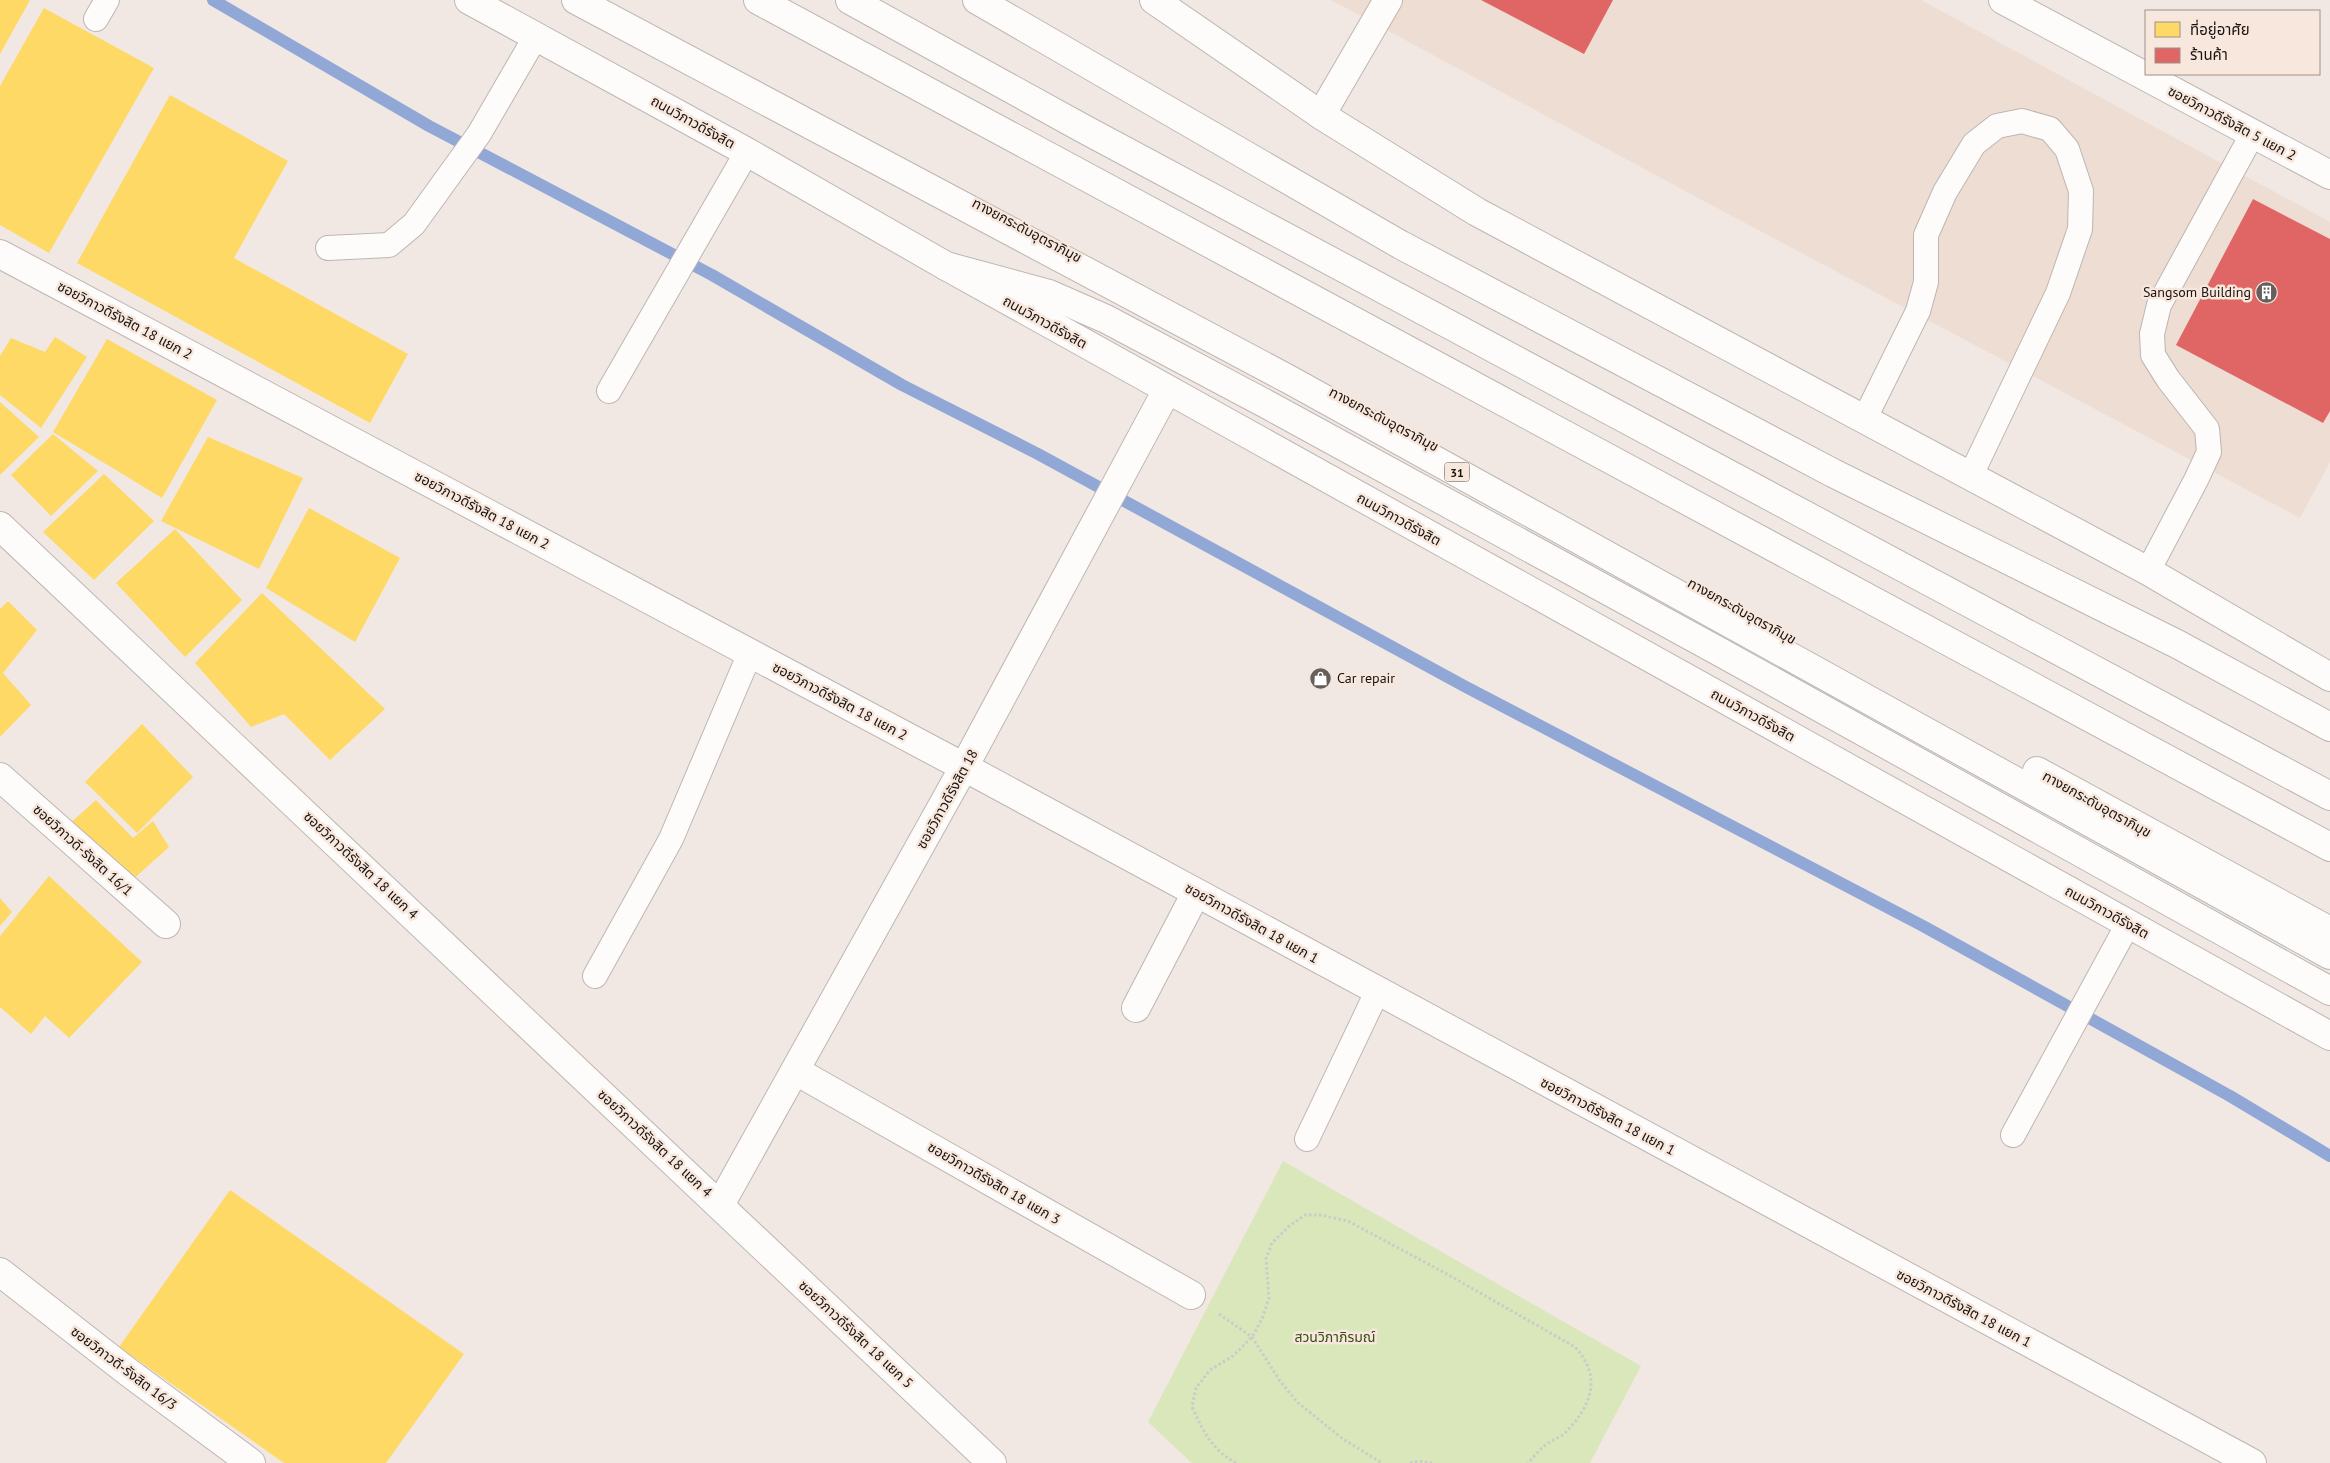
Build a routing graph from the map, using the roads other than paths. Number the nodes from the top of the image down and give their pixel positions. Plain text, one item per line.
1 (469, 0) edge
2 (576, 0) edge
3 (594, 0) edge
4 (758, 0) edge
5 (850, 0) edge
6 (977, 0) edge
7 (1154, 0) edge
8 (1388, 0) edge
9 (2002, 0) edge
10 (536, 36) junction
11 (1321, 114) junction
12 (2253, 134) junction
13 (746, 152) junction
14 (2330, 175) edge
15 (328, 248) dead end
16 (0, 254) edge
17 (946, 266) junction
18 (1167, 390) junction
19 (610, 391) dead end
20 (1864, 420) junction
21 (1970, 476) junction
22 (0, 526) edge
23 (2148, 571) junction
24 (750, 653) junction
25 (2330, 676) edge
26 (2330, 727) edge
27 (964, 767) junction
28 (0, 777) edge
29 (2330, 796) edge
30 (2330, 847) edge
31 (1196, 893) junction
32 (166, 924) dead end
33 (2128, 924) junction
34 (2330, 931) edge
35 (2330, 955) edge
36 (595, 976) dead end
37 (2330, 991) edge
38 (1377, 992) junction
39 (1136, 1008) dead end
40 (2330, 1036) edge
41 (796, 1071) junction
42 (2014, 1134) dead end
43 (1307, 1139) dead end
44 (720, 1205) junction
45 (0, 1272) edge
46 (1191, 1295) dead end
47 (250, 1463) edge
48 (992, 1463) edge
49 (2252, 1463) edge

1 - 10 main road, ถนนวิภาวดีรังสิต
2 - 35 main road, 31
3 - 34 main road, ทางยกระดับอุตราภิมุข / 31
4 - 30 main road
5 - 29 main road
6 - 26 main road
7 - 11 main road
8 - 11 main road
9 - 12 main road, ซอยวิภาวดีรังสิต 5 แยก 2
10 - 13 main road, ถนนวิภาวดีรังสิต
10 - 15 lane
11 - 20 main road
12 - 14 main road, ซอยวิภาวดีรังสิต 5 แยก 2
12 - 23 lane
13 - 17 main road, ถนนวิภาวดีรังสิต
13 - 19 lane
16 - 24 main road, ซอยวิภาวดีรังสิต 18 แยก 2
17 - 18 main road, ถนนวิภาวดีรังสิต
17 - 37 main road
18 - 27 main road, ซอยวิภาวดีรังสิต 18
18 - 33 main road, ถนนวิภาวดีรังสิต
20 - 21 main road
20 - 21 lane
21 - 23 main road
22 - 44 main road, ซอยวิภาวดีรังสิต 18 แยก 4
23 - 25 main road
24 - 27 main road, ซอยวิภาวดีรังสิต 18 แยก 2
24 - 36 lane
27 - 31 main road, ซอยวิภาวดีรังสิต 18 แยก 1
27 - 41 main road, ซอยวิภาวดีรังสิต 18
28 - 32 main road, ซอยวิภาวดี-รังสิต 16/1
31 - 38 main road, ซอยวิภาวดีรังสิต 18 แยก 1
31 - 39 main road
33 - 40 main road, ถนนวิภาวดีรังสิต
33 - 42 lane
38 - 43 lane
38 - 49 main road, ซอยวิภาวดีรังสิต 18 แยก 1
41 - 44 main road, ซอยวิภาวดีรังสิต 18
41 - 46 main road, ซอยวิภาวดีรังสิต 18 แยก 3
44 - 48 main road, ซอยวิภาวดีรังสิต 18 แยก 5
45 - 47 main road, ซอยวิภาวดี-รังสิต 16/3

